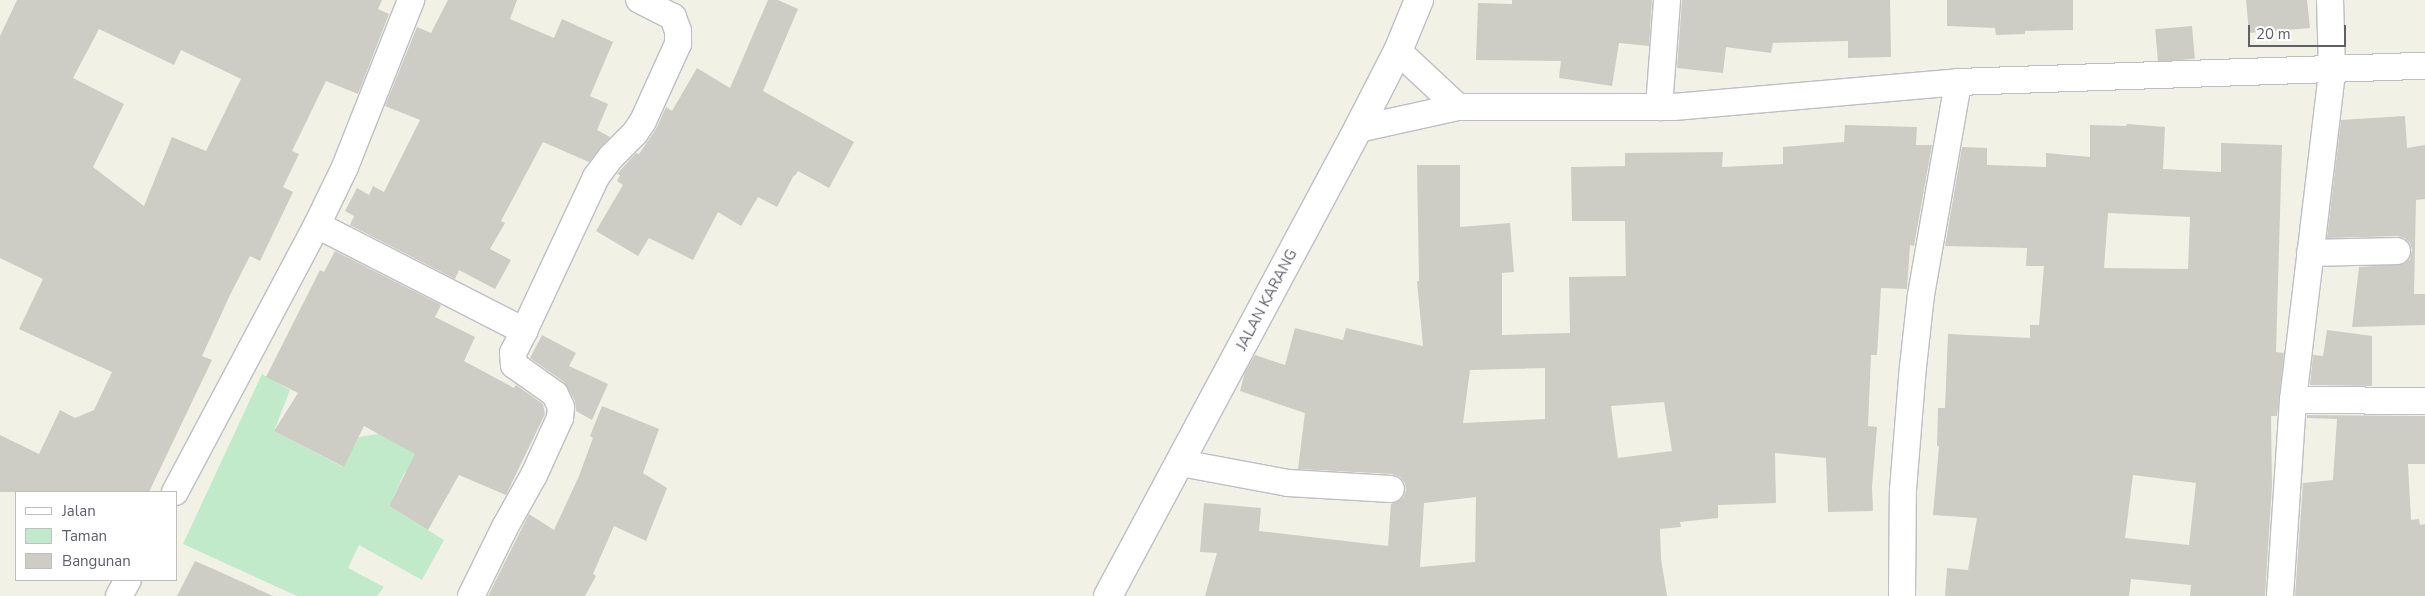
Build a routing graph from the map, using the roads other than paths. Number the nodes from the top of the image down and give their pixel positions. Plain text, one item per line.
1 (411, 0) edge
2 (639, 0) edge
3 (1420, 0) edge
4 (1667, 0) edge
5 (2330, 0) edge
6 (1398, 51) junction
7 (2425, 66) edge
8 (2332, 70) junction
9 (1958, 82) junction
10 (1458, 107) junction
11 (1659, 107) junction
12 (1358, 130) junction
13 (317, 225) junction
14 (2397, 251) dead end
15 (2310, 253) junction
16 (524, 331) junction
17 (2293, 400) junction
18 (2425, 401) edge
19 (1180, 463) junction
20 (1390, 489) dead end
21 (175, 491) edge
22 (128, 581) edge
23 (120, 596) edge
24 (471, 596) edge
25 (1108, 596) edge
26 (1902, 596) edge
27 (2280, 596) edge

1 - 13 street
2 - 16 street
3 - 6 main road, JALAN KARANG
4 - 11 street
5 - 8 street
6 - 10 street
6 - 12 main road, JALAN KARANG
7 - 8 street
8 - 9 street
8 - 15 street
9 - 11 street
9 - 26 street
10 - 11 street
10 - 12 street
12 - 19 main road, JALAN KARANG
13 - 16 street
13 - 21 street
14 - 15 street
15 - 17 street
16 - 24 street
17 - 18 street
17 - 27 street
19 - 20 street
19 - 25 main road, JALAN KARANG
22 - 23 street

